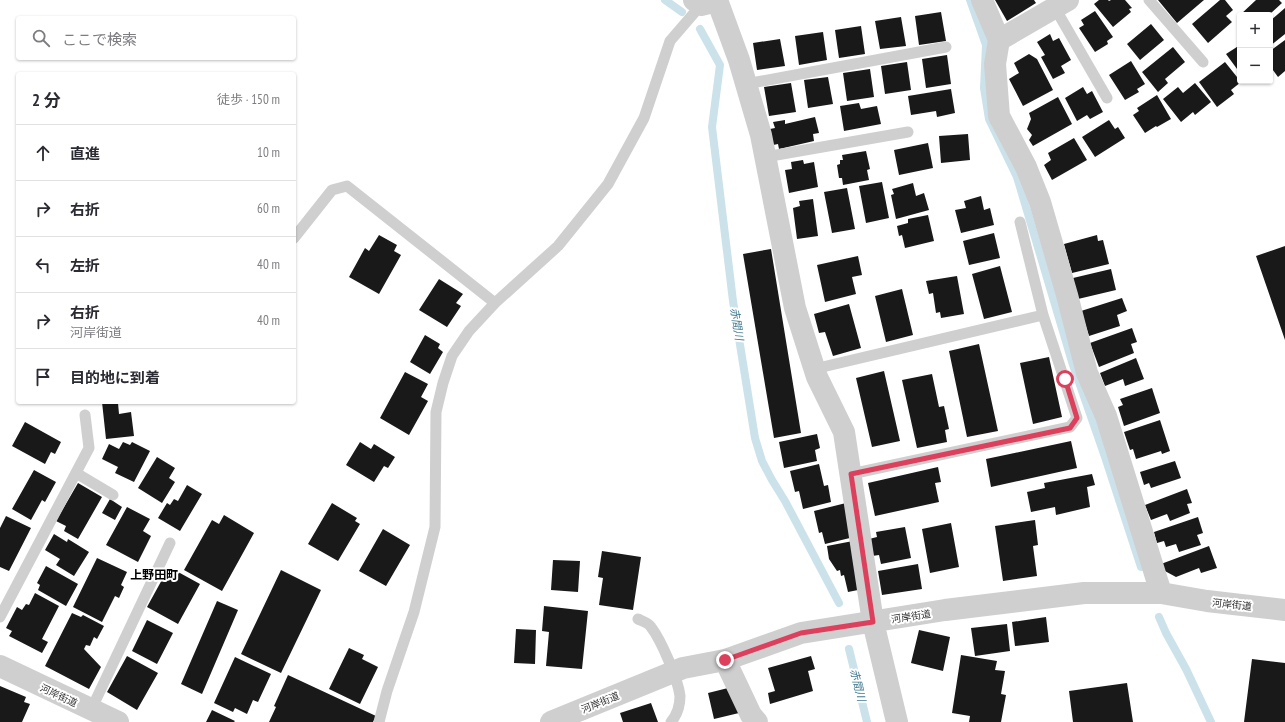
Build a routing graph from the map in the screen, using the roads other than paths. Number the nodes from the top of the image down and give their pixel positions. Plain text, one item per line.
1 (982, 0) edge
2 (1148, 0) edge
3 (707, 1) edge
4 (1062, 4) edge
5 (999, 40) junction
6 (946, 47) dead end
7 (1203, 62) dead end
8 (746, 84) junction
9 (1107, 98) dead end
10 (908, 132) dead end
11 (765, 157) junction
12 (1020, 222) dead end
13 (296, 235) edge
14 (495, 303) junction
15 (1043, 315) junction
16 (814, 369) junction
17 (85, 415) dead end
18 (76, 473) junction
19 (851, 474) junction
20 (113, 495) dead end
21 (170, 543) dead end
22 (1161, 593) junction
23 (1285, 610) edge
24 (0, 617) edge
25 (638, 619) dead end
26 (873, 622) junction
27 (725, 660) junction
28 (0, 666) edge
29 (673, 672) junction
30 (91, 710) junction
31 (118, 722) edge
32 (379, 722) edge
33 (551, 722) edge
34 (671, 722) edge
35 (757, 722) edge
36 (897, 722) edge

1 - 5 street
2 - 7 lane
3 - 8 street
3 - 14 lane
4 - 5 street
4 - 9 lane
5 - 22 street
6 - 8 lane
8 - 11 street
10 - 11 lane
11 - 16 street
12 - 15 lane
13 - 14 lane
14 - 32 lane
15 - 16 lane
15 - 19 lane
16 - 19 street
17 - 18 lane
18 - 20 lane
18 - 24 lane
19 - 26 street
21 - 30 lane
22 - 23 street, 河岸街道
22 - 26 street, 河岸街道
25 - 29 lane
26 - 27 street, 河岸街道
26 - 36 street
27 - 29 street, 河岸街道
27 - 35 street
28 - 30 street, 河岸街道
29 - 33 street, 河岸街道
29 - 34 lane
30 - 31 street, 河岸街道

